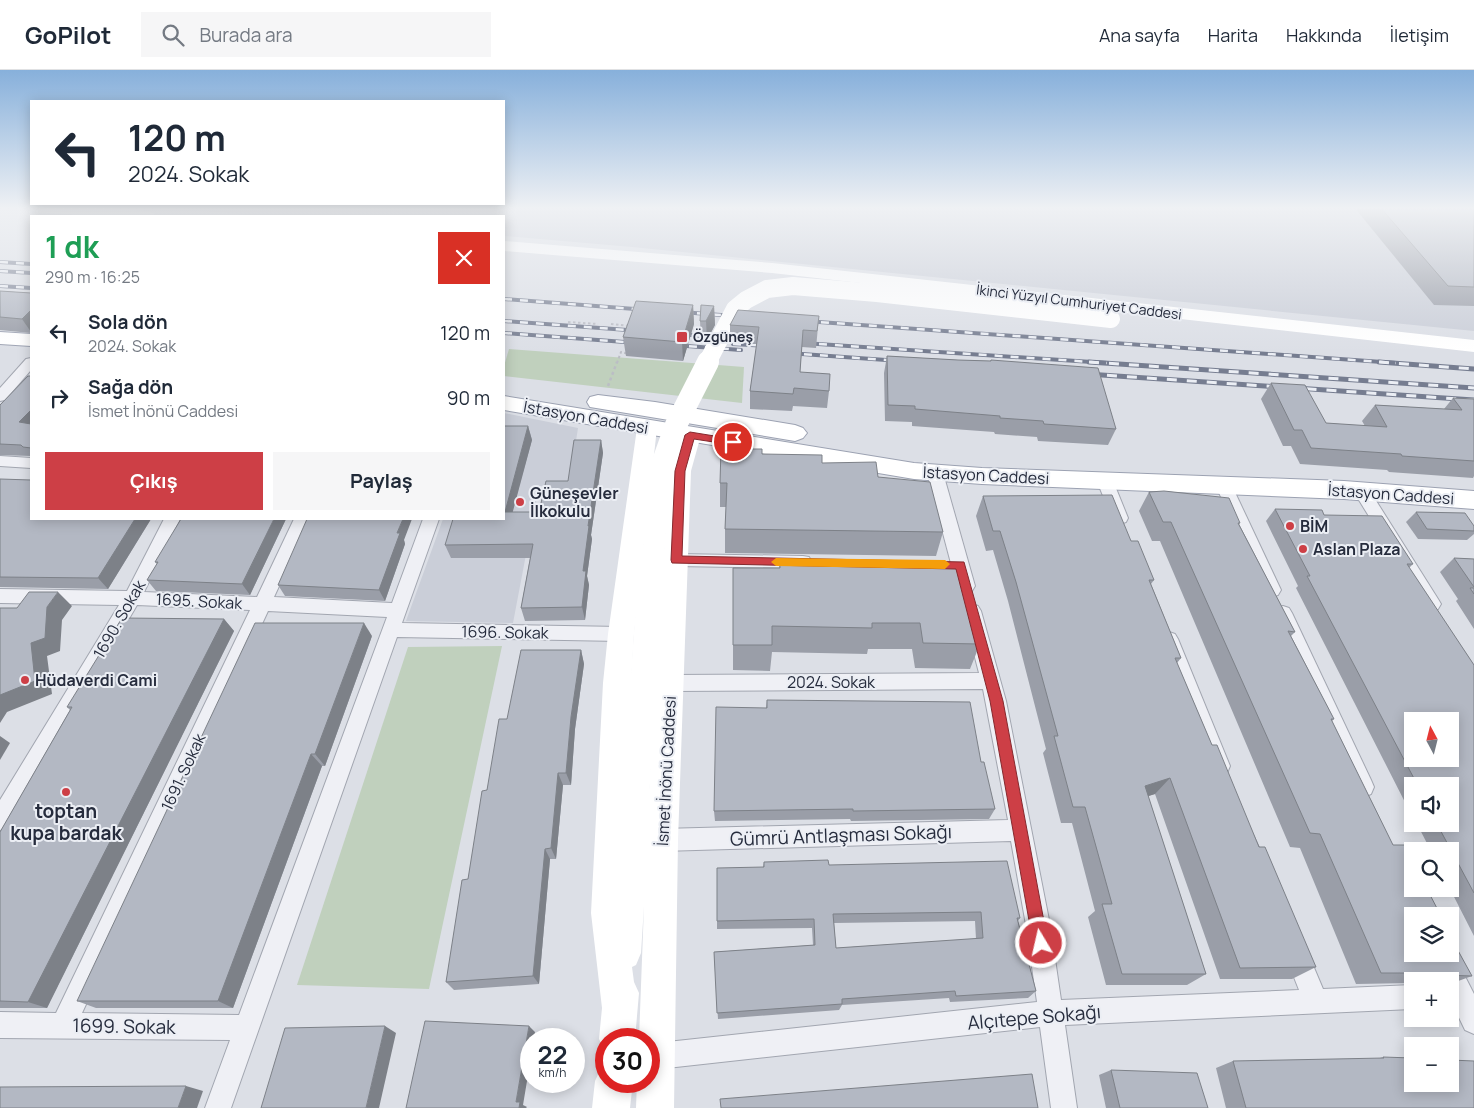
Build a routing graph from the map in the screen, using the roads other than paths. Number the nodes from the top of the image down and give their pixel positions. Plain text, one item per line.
1 (619, 255) edge
2 (0, 338) edge
3 (30, 340) edge
4 (1474, 346) edge
5 (0, 351) edge
6 (1474, 351) edge
7 (30, 353) edge
8 (30, 363) edge
9 (505, 388) edge
10 (0, 397) edge
11 (505, 403) edge
12 (651, 419) junction
13 (694, 426) junction
14 (0, 461) edge
15 (30, 463) edge
16 (935, 473) junction
17 (1105, 481) junction
18 (1474, 482) edge
19 (1224, 486) junction
20 (1362, 492) junction
21 (1474, 500) edge
22 (171, 520) edge
23 (302, 520) edge
24 (431, 520) edge
25 (1127, 536) edge
26 (676, 560) junction
27 (823, 563) edge
28 (0, 596) edge
29 (132, 598) junction
30 (262, 604) junction
31 (398, 610) junction
32 (1160, 618) edge
33 (1443, 621) edge
34 (390, 630) junction
35 (621, 634) junction
36 (991, 681) junction
37 (671, 683) junction
38 (1227, 782) edge
39 (1370, 800) edge
40 (0, 820) edge
41 (1020, 830) junction
42 (647, 841) junction
43 (1290, 938) edge
44 (1404, 997) edge
45 (1459, 1001) edge
46 (1316, 1002) junction
47 (1052, 1014) junction
48 (1474, 1021) edge
49 (618, 1024) edge
50 (0, 1025) edge
51 (63, 1026) junction
52 (247, 1028) junction
53 (657, 1028) edge
54 (660, 1056) edge
55 (613, 1093) edge
56 (656, 1093) edge
57 (218, 1108) edge
58 (611, 1108) edge
59 (655, 1108) edge
60 (1064, 1108) edge

1 - 4 main road, İkinci Yüzyıl Cumhuriyet Caddesi
2 - 3 main road
5 - 7 main road
6 - 42 main road, bridge
8 - 10 street
9 - 12 main road, İstasyon Caddesi
11 - 12 main road, İstasyon Caddesi
12 - 13 main road, İstasyon Caddesi
12 - 35 main road, İsmet İnönü Caddesi
13 - 16 main road, İstasyon Caddesi
13 - 18 main road, İstasyon Caddesi
13 - 26 main road, İsmet İnönü Caddesi
14 - 15 street
16 - 17 main road, İstasyon Caddesi
16 - 36 street
17 - 19 main road, İstasyon Caddesi
17 - 25 street
19 - 20 main road, İstasyon Caddesi
19 - 39 street
20 - 21 main road, İstasyon Caddesi
20 - 33 street
22 - 29 street, 1690. Sokak
23 - 30 street, 1691. Sokak
24 - 31 street
26 - 27 street
26 - 37 main road, İsmet İnönü Caddesi
28 - 29 street, 1695. Sokak
29 - 30 street, 1695. Sokak
29 - 40 street, 1690. Sokak
30 - 31 street, 1695. Sokak
30 - 51 street, 1691. Sokak
31 - 34 street
32 - 38 street
34 - 35 street, 1696. Sokak
34 - 52 street
35 - 49 main road, İsmet İnönü Caddesi
36 - 37 street, 2024. Sokak
36 - 41 street
37 - 42 main road, İsmet İnönü Caddesi
41 - 42 street, Gümrü Antlaşması Sokağı
41 - 47 street
42 - 49 main road, İsmet İnönü Caddesi
42 - 53 main road, İsmet İnönü Caddesi
43 - 46 street
44 - 46 street, Alçıtepe Sokağı
45 - 48 street
46 - 47 street, Alçıtepe Sokağı
47 - 54 street, Alçıtepe Sokağı
47 - 60 street
50 - 51 street, 1699. Sokak
51 - 52 street, 1699. Sokak
52 - 57 street
55 - 58 main road
56 - 59 main road, İsmet İnönü Caddesi

